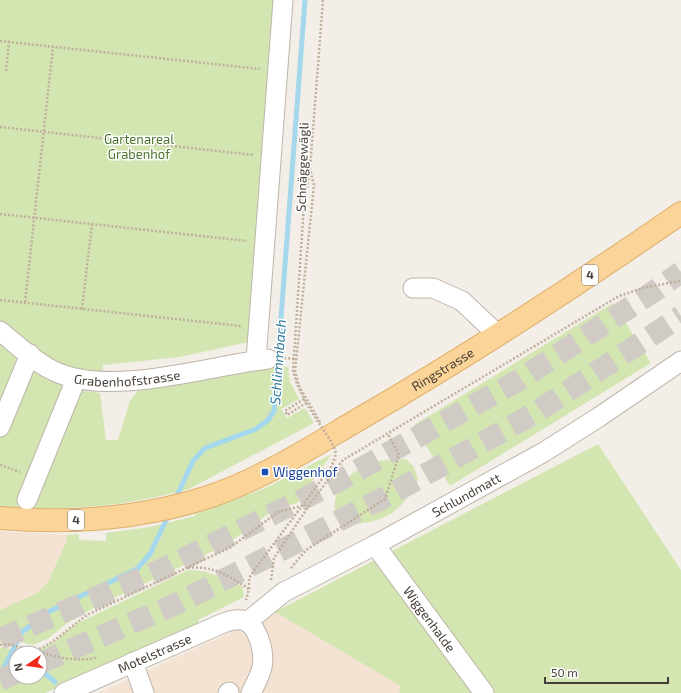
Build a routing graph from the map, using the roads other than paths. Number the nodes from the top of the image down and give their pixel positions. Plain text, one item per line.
1 (283, 0) edge
2 (681, 213) edge
3 (413, 288) dead end
4 (0, 331) edge
5 (498, 335) junction
6 (30, 354) junction
7 (681, 361) edge
8 (76, 379) junction
9 (0, 427) edge
10 (27, 500) dead end
11 (0, 518) edge
12 (375, 545) junction
13 (247, 622) junction
14 (133, 662) junction
15 (64, 693) edge
16 (144, 693) edge
17 (252, 693) edge
18 (484, 693) edge

1 - 8 street, Grabenhofstrasse
2 - 5 main road, Ringstrasse / 4
3 - 5 street
4 - 6 street, Grabenhofstrasse
5 - 11 main road, Ringstrasse / 4
6 - 8 street, Grabenhofstrasse
6 - 9 street
7 - 12 street, Schlundmatt
8 - 10 street
12 - 13 street, Schlundmatt
12 - 18 street, Wiggenhalde
13 - 14 street, Motelstrasse
13 - 17 street
14 - 15 street, Motelstrasse
14 - 16 street

